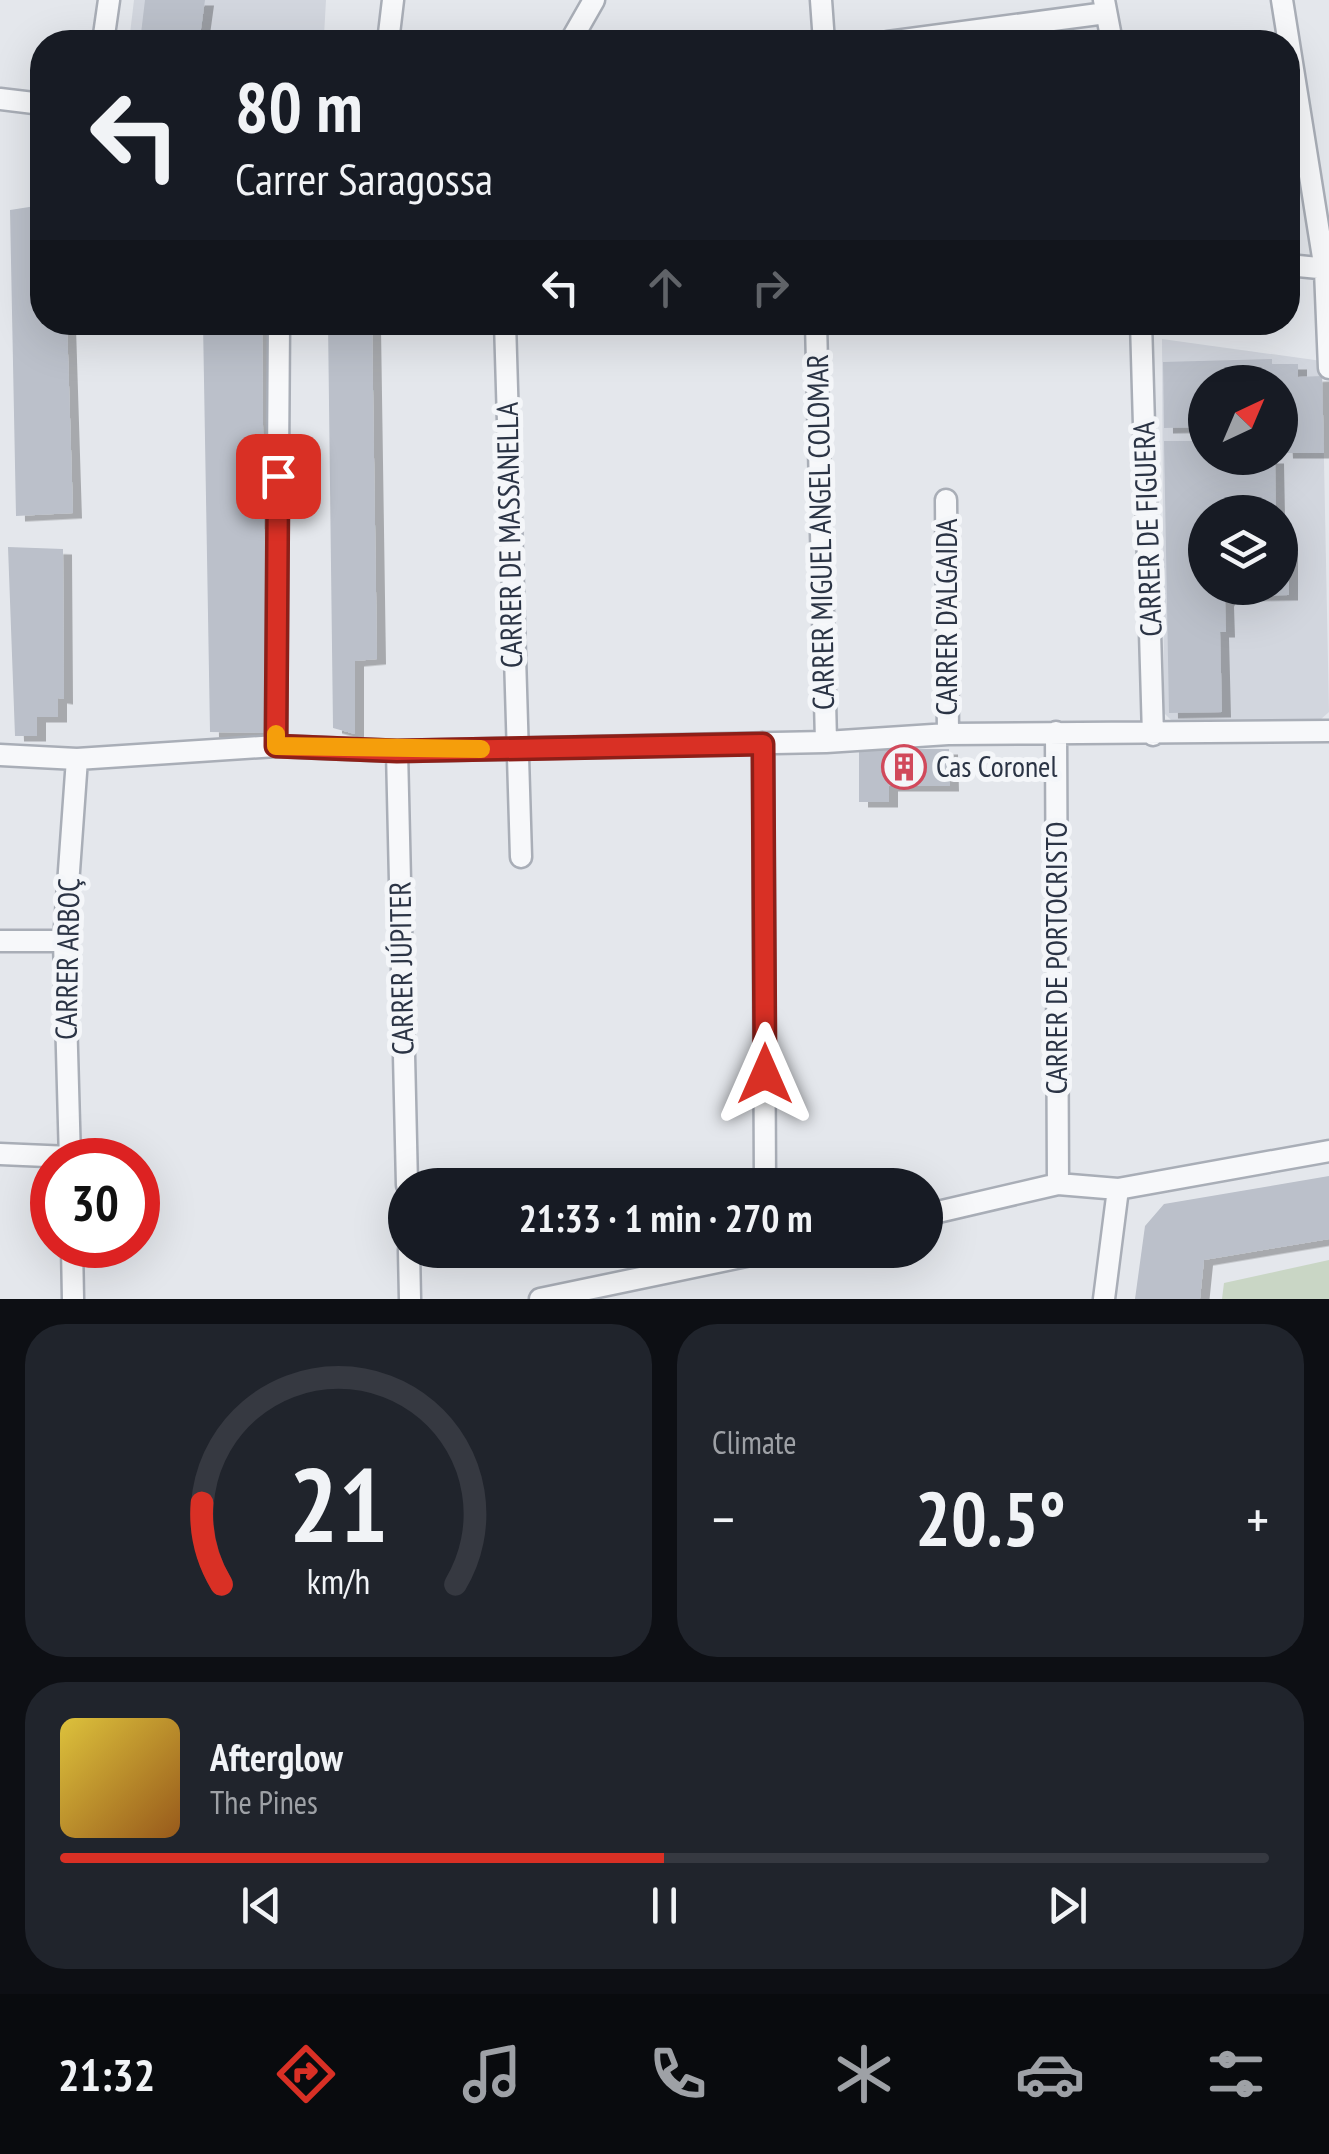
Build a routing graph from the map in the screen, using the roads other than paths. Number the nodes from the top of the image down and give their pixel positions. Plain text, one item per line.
1 (109, 0) edge
2 (393, 0) edge
3 (594, 0) edge
4 (822, 0) edge
5 (1282, 0) edge
6 (1105, 6) edge
7 (105, 30) edge
8 (389, 30) edge
9 (577, 30) edge
10 (823, 30) edge
11 (960, 30) edge
12 (1287, 30) edge
13 (0, 98) edge
14 (30, 102) edge
15 (1300, 108) edge
16 (1300, 267) edge
17 (1327, 270) edge
18 (278, 335) edge
19 (505, 335) edge
20 (816, 335) edge
21 (1141, 335) edge
22 (1329, 368) edge
23 (946, 500) dead end
24 (1056, 732) junction
25 (1329, 732) edge
26 (948, 734) junction
27 (1154, 735) junction
28 (826, 742) junction
29 (763, 744) junction
30 (276, 746) junction
31 (515, 748) junction
32 (397, 751) junction
33 (0, 755) edge
34 (77, 759) junction
35 (521, 858) dead end
36 (64, 940) junction
37 (0, 941) edge
38 (69, 1138) edge
39 (1329, 1151) edge
40 (0, 1154) edge
41 (30, 1156) edge
42 (407, 1168) edge
43 (765, 1168) edge
44 (1058, 1184) junction
45 (1118, 1190) junction
46 (943, 1211) edge
47 (72, 1268) edge
48 (409, 1268) edge
49 (690, 1268) edge
50 (551, 1298) edge
51 (73, 1299) edge
52 (410, 1299) edge
53 (1104, 1299) edge

1 - 7 street
2 - 8 street
3 - 9 street
4 - 10 street
5 - 12 street
6 - 11 street
13 - 14 street
15 - 17 street
16 - 17 street
17 - 22 street
18 - 30 street
19 - 31 street, CARRER DE MASSANELLA
20 - 28 street, CARRER MIGUEL ANGEL COLOMAR
21 - 27 street, CARRER DE FIGUERA
23 - 26 street, CARRER D'ALGAIDA
24 - 26 street
24 - 27 street
24 - 44 street, CARRER DE PORTOCRISTO
25 - 27 street
26 - 28 street
28 - 29 street
29 - 31 street
29 - 43 street
30 - 32 street
30 - 34 street
31 - 32 street
31 - 35 street, CARRER DE MASSANELLA
32 - 42 street, CARRER JÚPITER
33 - 34 street
34 - 36 street, CARRER ARBOÇ
36 - 37 street
36 - 38 street, CARRER ARBOÇ
39 - 45 street
40 - 41 street
44 - 45 street
44 - 46 street
45 - 53 street
47 - 51 street
48 - 52 street
49 - 50 street

